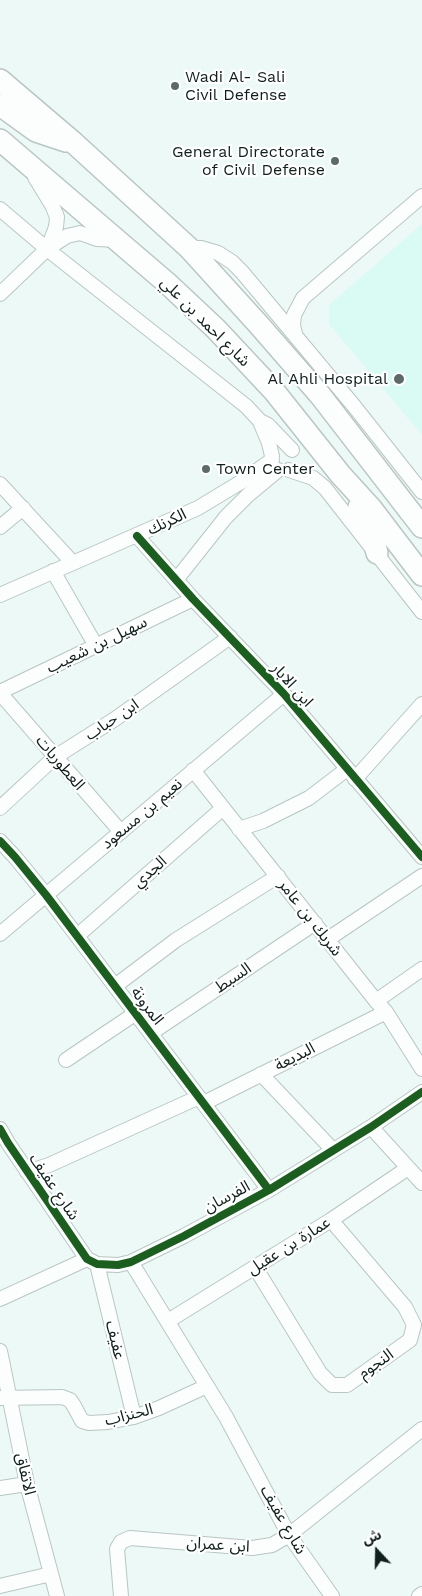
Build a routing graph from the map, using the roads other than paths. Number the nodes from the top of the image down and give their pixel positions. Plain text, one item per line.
1 (0, 80) edge
2 (0, 105) edge
3 (0, 140) edge
4 (74, 143) junction
5 (27, 163) junction
6 (422, 196) edge
7 (0, 209) edge
8 (118, 240) junction
9 (190, 248) junction
10 (47, 249) junction
11 (0, 294) edge
12 (303, 298) junction
13 (269, 303) junction
14 (295, 334) junction
15 (260, 420) junction
16 (292, 450) junction
17 (278, 464) junction
18 (340, 474) junction
19 (0, 484) edge
20 (422, 492) edge
21 (23, 508) junction
22 (422, 527) edge
23 (0, 528) edge
24 (137, 536) junction
25 (377, 553) junction
26 (72, 563) junction
27 (53, 571) junction
28 (422, 575) edge
29 (176, 580) junction
30 (0, 595) edge
31 (193, 599) junction
32 (422, 612) edge
33 (230, 637) junction
34 (96, 646) junction
35 (0, 692) edge
36 (284, 694) junction
37 (422, 704) edge
38 (56, 757) junction
39 (194, 770) junction
40 (351, 774) junction
41 (0, 808) edge
42 (223, 808) junction
43 (239, 830) junction
44 (121, 832) junction
45 (0, 841) edge
46 (422, 857) edge
47 (278, 876) junction
48 (422, 876) edge
49 (46, 895) junction
50 (315, 923) junction
51 (0, 934) edge
52 (78, 936) junction
53 (328, 939) junction
54 (422, 969) edge
55 (115, 986) junction
56 (376, 1002) junction
57 (386, 1012) junction
58 (136, 1013) junction
59 (151, 1033) junction
60 (66, 1060) dead end
61 (422, 1068) edge
62 (261, 1074) junction
63 (422, 1092) edge
64 (202, 1100) junction
65 (371, 1127) junction
66 (0, 1129) edge
67 (4, 1145) edge
68 (333, 1150) junction
69 (408, 1168) junction
70 (27, 1172) junction
71 (422, 1183) edge
72 (269, 1190) junction
73 (331, 1220) junction
74 (92, 1261) junction
75 (131, 1262) junction
76 (255, 1267) junction
77 (0, 1298) edge
78 (168, 1321) junction
79 (0, 1352) edge
80 (207, 1386) junction
81 (4, 1397) edge
82 (134, 1417) junction
83 (422, 1429) edge
84 (27, 1484) junction
85 (0, 1488) edge
86 (289, 1535) junction
87 (51, 1574) junction
88 (0, 1586) edge
89 (57, 1596) edge
90 (121, 1596) edge
91 (332, 1596) edge

1 - 4 main road
2 - 4 main road
3 - 5 main road, شارع احمد بن علي
4 - 9 main road
5 - 8 main road, شارع احمد بن علي
5 - 10 street
6 - 12 street
7 - 10 street
8 - 10 street
8 - 18 main road, شارع احمد بن علي
9 - 13 street
9 - 22 main road
10 - 11 street
10 - 15 street
12 - 13 street
12 - 14 street
13 - 14 street
14 - 20 street
15 - 16 street
15 - 17 street
16 - 17 street
16 - 17 street
17 - 24 street, الكرنك
17 - 25 street
17 - 29 street, الكرنك
18 - 25 main road
18 - 28 main road, شارع احمد بن علي
19 - 21 street
21 - 23 street
21 - 26 street
24 - 26 street, الكرنك
24 - 29 street, ابن الابار
25 - 32 street
26 - 27 street, الكرنك
27 - 30 street, الكرنك
27 - 34 street
29 - 31 street, ابن الابار
31 - 33 street, ابن الابار
31 - 34 street, سهيل بن شعيب
33 - 36 street, ابن الابار
33 - 38 street, ابن حباب
34 - 35 street, سهيل بن شعيب
35 - 38 street, العطوريات
36 - 39 street, نعيم بن مسعود
36 - 40 street, ابن الابار
37 - 40 street
38 - 41 street, ابن حباب
38 - 44 street, العطوريات
39 - 42 street, شريك بن عامر
39 - 44 street, نعيم بن مسعود
40 - 43 street
40 - 46 street, ابن الابار
42 - 43 street, شريك بن عامر
42 - 52 street, الجدي
43 - 47 street, شريك بن عامر
44 - 49 street, نعيم بن مسعود
45 - 49 street, المرونة
47 - 50 street, شريك بن عامر
47 - 55 street
48 - 53 street
49 - 51 street, نعيم بن مسعود
49 - 52 street, المرونة
50 - 53 street, شريك بن عامر
50 - 59 street, السبط
52 - 55 street, المرونة
53 - 56 street, شريك بن عامر
54 - 56 street
55 - 58 street, المرونة
56 - 57 street, شريك بن عامر
57 - 61 street, شريك بن عامر
57 - 62 street, البديعة
58 - 59 street, المرونة
58 - 60 street
59 - 64 street, المرونة
62 - 64 street, البديعة
62 - 68 street
63 - 65 street, الفرسان
64 - 70 street, البديعة
64 - 72 street, المرونة
65 - 68 street, الفرسان
65 - 69 street
66 - 67 street, شارع عفيف
67 - 70 street, شارع عفيف
68 - 72 street, الفرسان
69 - 71 street
69 - 73 street, عمارة بن عقيل
70 - 74 street, شارع عفيف
72 - 75 street, الفرسان
73 - 76 street, عمارة بن عقيل
73 - 76 street, النجوم
74 - 75 street, الفرسان
74 - 77 street, الفرسان
74 - 82 street, عفيف
75 - 78 street, شارع عفيف
76 - 78 street, عمارة بن عقيل
78 - 80 street, شارع عفيف
79 - 81 street, الاتفاق
80 - 82 street, الحنزاب
80 - 86 street, شارع عفيف
81 - 82 street, الحنزاب
81 - 84 street, الاتفاق
83 - 86 street, ابن عمران
84 - 85 street
84 - 87 street, الاتفاق
86 - 90 street, ابن عمران
86 - 91 street, شارع عفيف
87 - 88 street
87 - 89 street, الاتفاق

